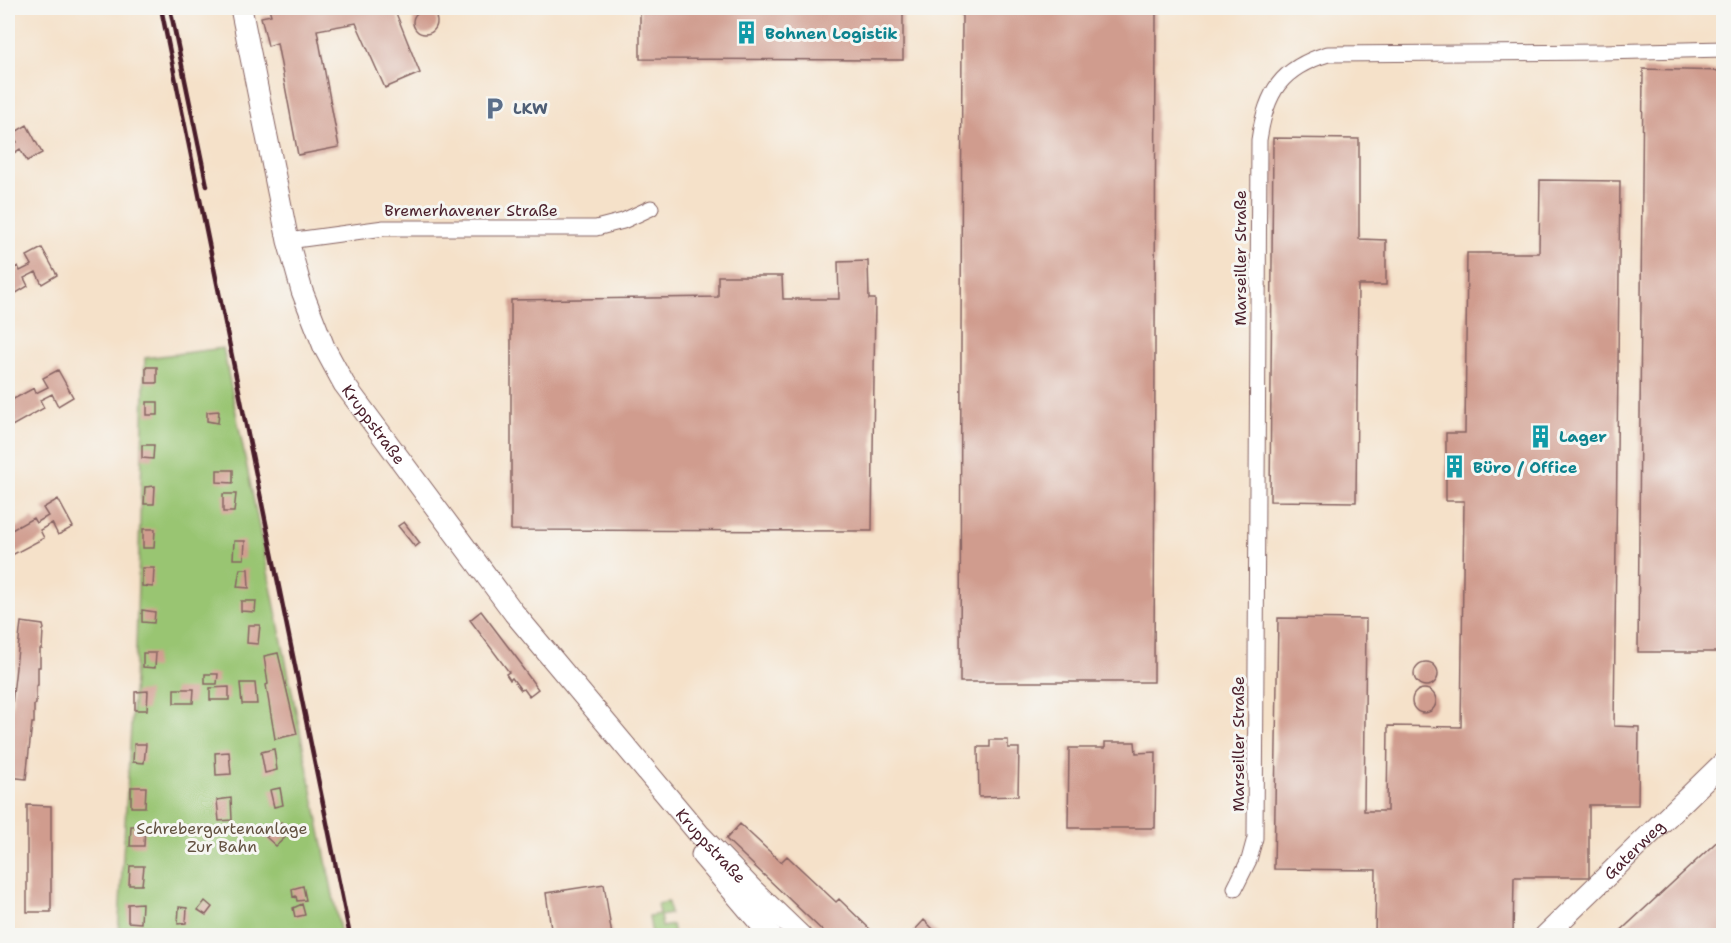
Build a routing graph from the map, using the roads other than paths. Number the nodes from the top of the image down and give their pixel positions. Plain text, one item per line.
1 (241, 8) edge
2 (1724, 49) edge
3 (651, 208) dead end
4 (288, 241) junction
5 (1724, 762) edge
6 (1235, 888) dead end
7 (769, 927) edge
8 (801, 936) edge
9 (1545, 936) edge

1 - 4 street, Kruppstraße
2 - 6 street, Marseiller Straße
3 - 4 street, Bremerhavener Straße
4 - 7 street, Kruppstraße
5 - 9 street, Gaterweg
7 - 8 street, Kruppstraße

